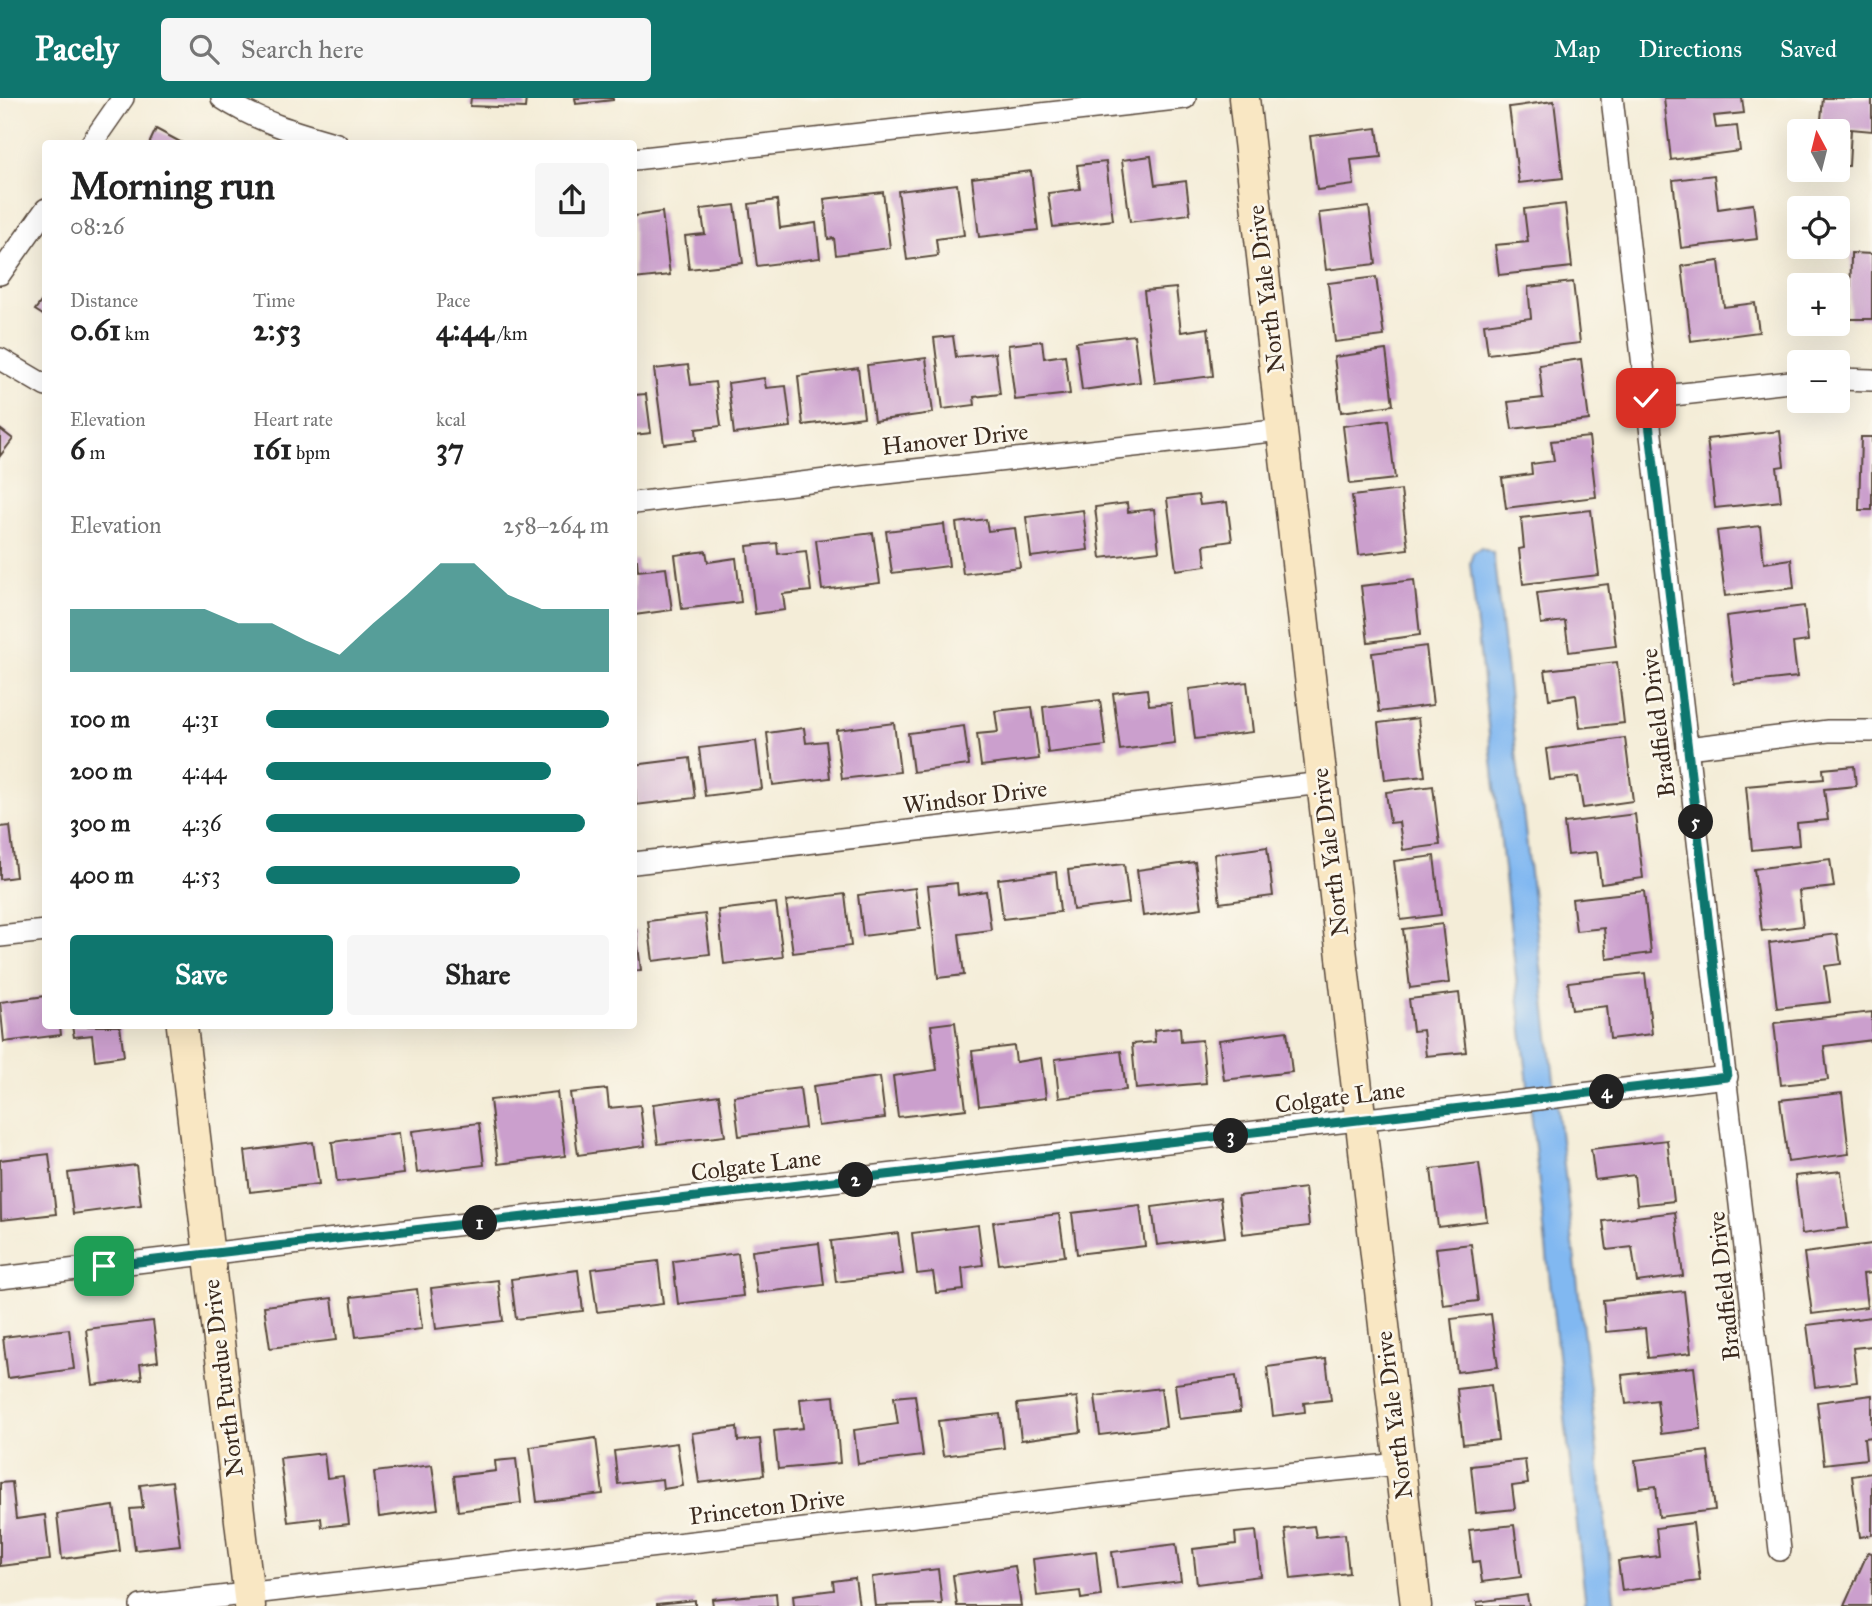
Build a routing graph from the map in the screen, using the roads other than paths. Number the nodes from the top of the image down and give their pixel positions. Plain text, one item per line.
1 (123, 98) edge
2 (222, 98) edge
3 (1185, 98) edge
4 (1244, 98) edge
5 (1612, 98) edge
6 (94, 140) edge
7 (323, 140) edge
8 (637, 159) edge
9 (42, 215) edge
10 (0, 274) edge
11 (0, 359) edge
12 (1850, 379) edge
13 (1872, 380) edge
14 (1787, 382) edge
15 (42, 384) edge
16 (1646, 398) junction
17 (1282, 430) junction
18 (637, 503) edge
19 (1872, 731) edge
20 (1687, 748) junction
21 (1322, 783) junction
22 (637, 863) edge
23 (42, 931) edge
24 (0, 936) edge
25 (182, 1029) edge
26 (1727, 1077) junction
27 (1361, 1121) junction
28 (208, 1255) junction
29 (0, 1278) edge
30 (1400, 1464) junction
31 (1780, 1550) dead end
32 (250, 1600) edge
33 (141, 1606) edge
34 (1416, 1606) edge

1 - 6 street
2 - 7 street
3 - 8 street
4 - 17 street, North Yale Drive
5 - 16 street, Bradfield Drive
9 - 10 street
11 - 15 street
12 - 13 street
14 - 16 street
16 - 20 street, Bradfield Drive
17 - 18 street, Hanover Drive
17 - 21 street, North Yale Drive
19 - 20 street
20 - 26 street, Bradfield Drive
21 - 22 street, Windsor Drive
21 - 27 street, North Yale Drive
23 - 24 street
25 - 28 street, North Purdue Drive
26 - 27 street, Colgate Lane
26 - 31 street, Bradfield Drive
27 - 28 street, Colgate Lane
27 - 30 street, North Yale Drive
28 - 29 street, Colgate Lane
28 - 32 street, North Purdue Drive
30 - 32 street, Princeton Drive
30 - 34 street, North Yale Drive
32 - 33 street, Princeton Drive

